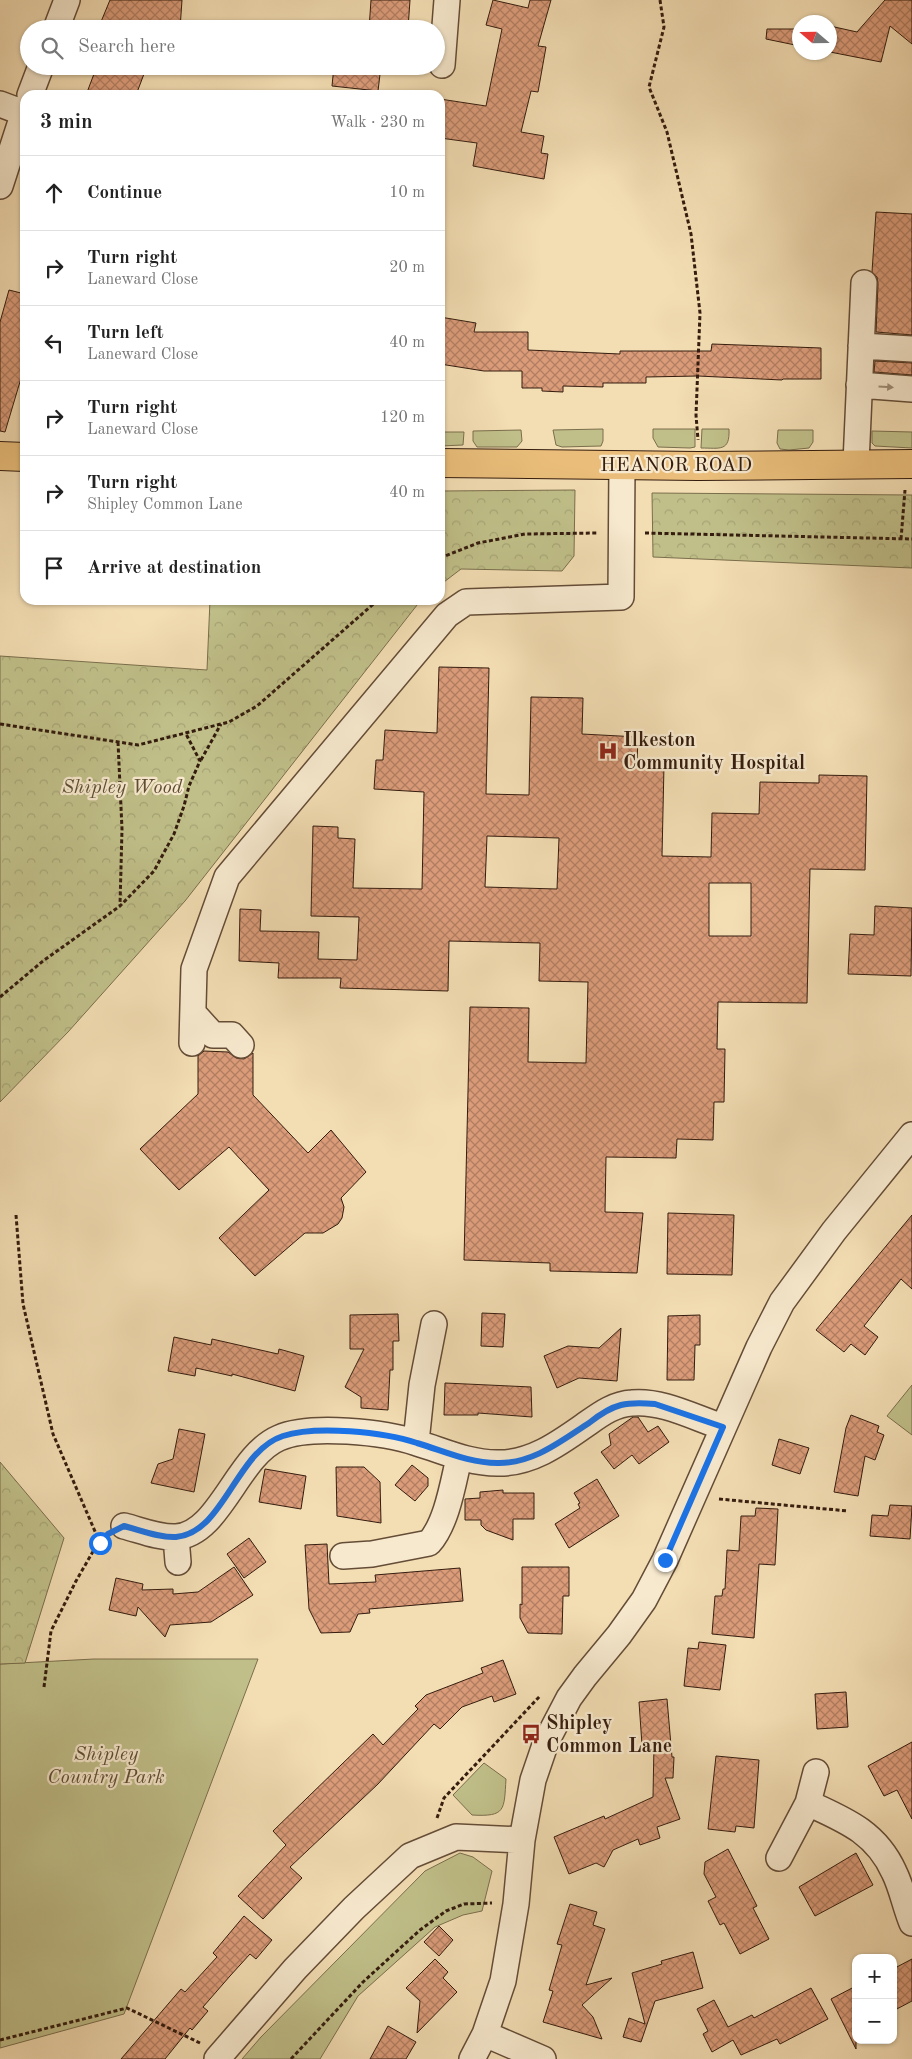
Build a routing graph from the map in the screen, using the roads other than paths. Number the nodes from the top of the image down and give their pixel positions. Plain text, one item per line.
1 (67, 0) edge
2 (447, 0) edge
3 (59, 20) edge
4 (447, 66) edge
5 (38, 75) edge
6 (32, 90) edge
7 (0, 104) edge
8 (20, 106) edge
9 (20, 124) edge
10 (0, 186) edge
11 (864, 283) dead end
12 (861, 346) junction
13 (912, 349) edge
14 (859, 386) junction
15 (912, 389) edge
16 (0, 456) edge
17 (20, 456) edge
18 (445, 463) edge
19 (856, 463) junction
20 (909, 463) edge
21 (622, 464) junction
22 (193, 1013) junction
23 (192, 1043) dead end
24 (241, 1045) dead end
25 (912, 1135) edge
26 (434, 1324) dead end
27 (723, 1427) junction
28 (416, 1442) junction
29 (459, 1458) junction
30 (124, 1526) road end
31 (176, 1537) junction
32 (343, 1556) dead end
33 (178, 1562) dead end
34 (816, 1772) dead end
35 (808, 1803) junction
36 (522, 1840) junction
37 (779, 1858) dead end
38 (912, 1923) edge
39 (485, 2034) junction
40 (219, 2056) edge
41 (472, 2059) edge
42 (542, 2059) edge

1 - 3 street
2 - 4 street
5 - 6 street
7 - 8 street
9 - 10 street
11 - 12 street
12 - 13 street
12 - 14 street
14 -> 15 street
14 - 19 street
16 - 17 main road
18 - 21 main road, HEANOR ROAD
19 - 20 main road, HEANOR ROAD
19 - 21 main road, HEANOR ROAD
21 - 22 street
22 - 23 street
22 - 24 street
25 - 27 street
26 - 28 street
27 - 29 street
27 - 36 street
28 - 29 street
28 - 31 street
29 - 32 street
30 - 31 street
31 - 33 street
34 - 35 street
35 - 37 street
35 - 38 street
36 - 39 street
36 - 40 street
39 - 41 street
39 - 42 street

